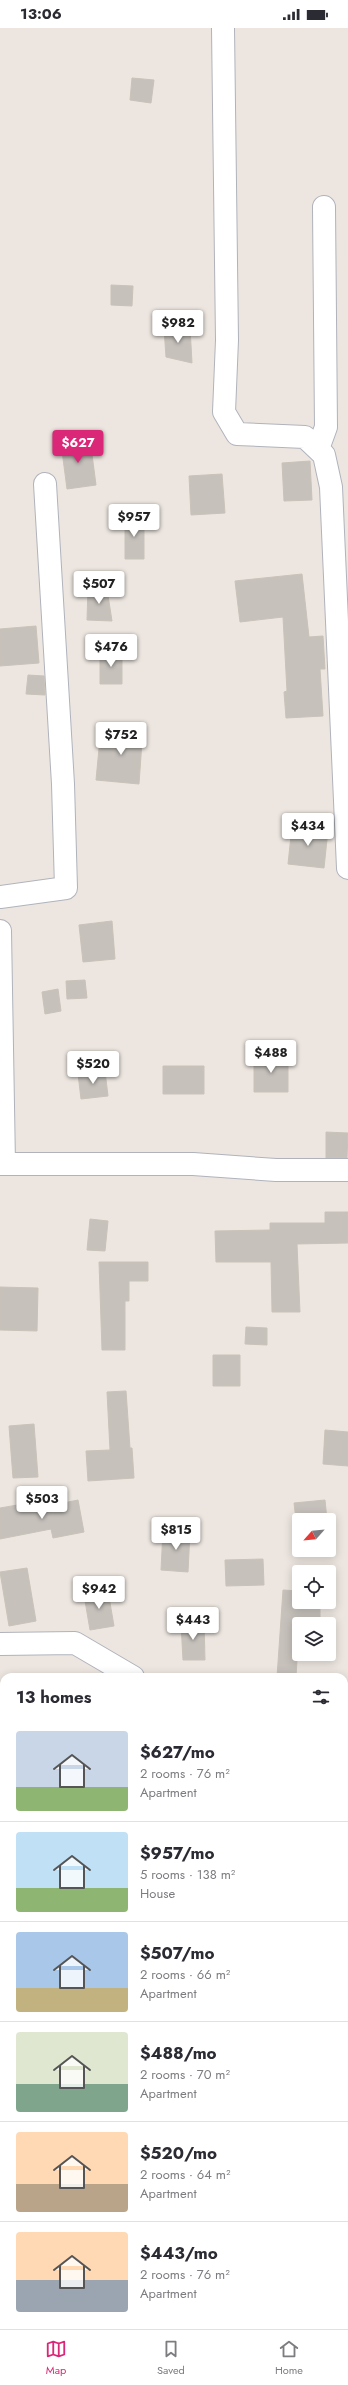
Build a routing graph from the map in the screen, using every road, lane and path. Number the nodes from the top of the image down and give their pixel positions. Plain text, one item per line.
1 (223, 28) edge
2 (324, 207) dead end
3 (318, 449) junction
4 (45, 484) dead end
5 (348, 868) edge
6 (0, 897) edge
7 (0, 931) edge
8 (2, 1164) edge
9 (348, 1170) edge
10 (0, 1644) edge
11 (126, 1673) edge

1 - 3 street
2 - 3 street
3 - 5 street
4 - 6 street
7 - 8 street
8 - 9 street
10 - 11 street

